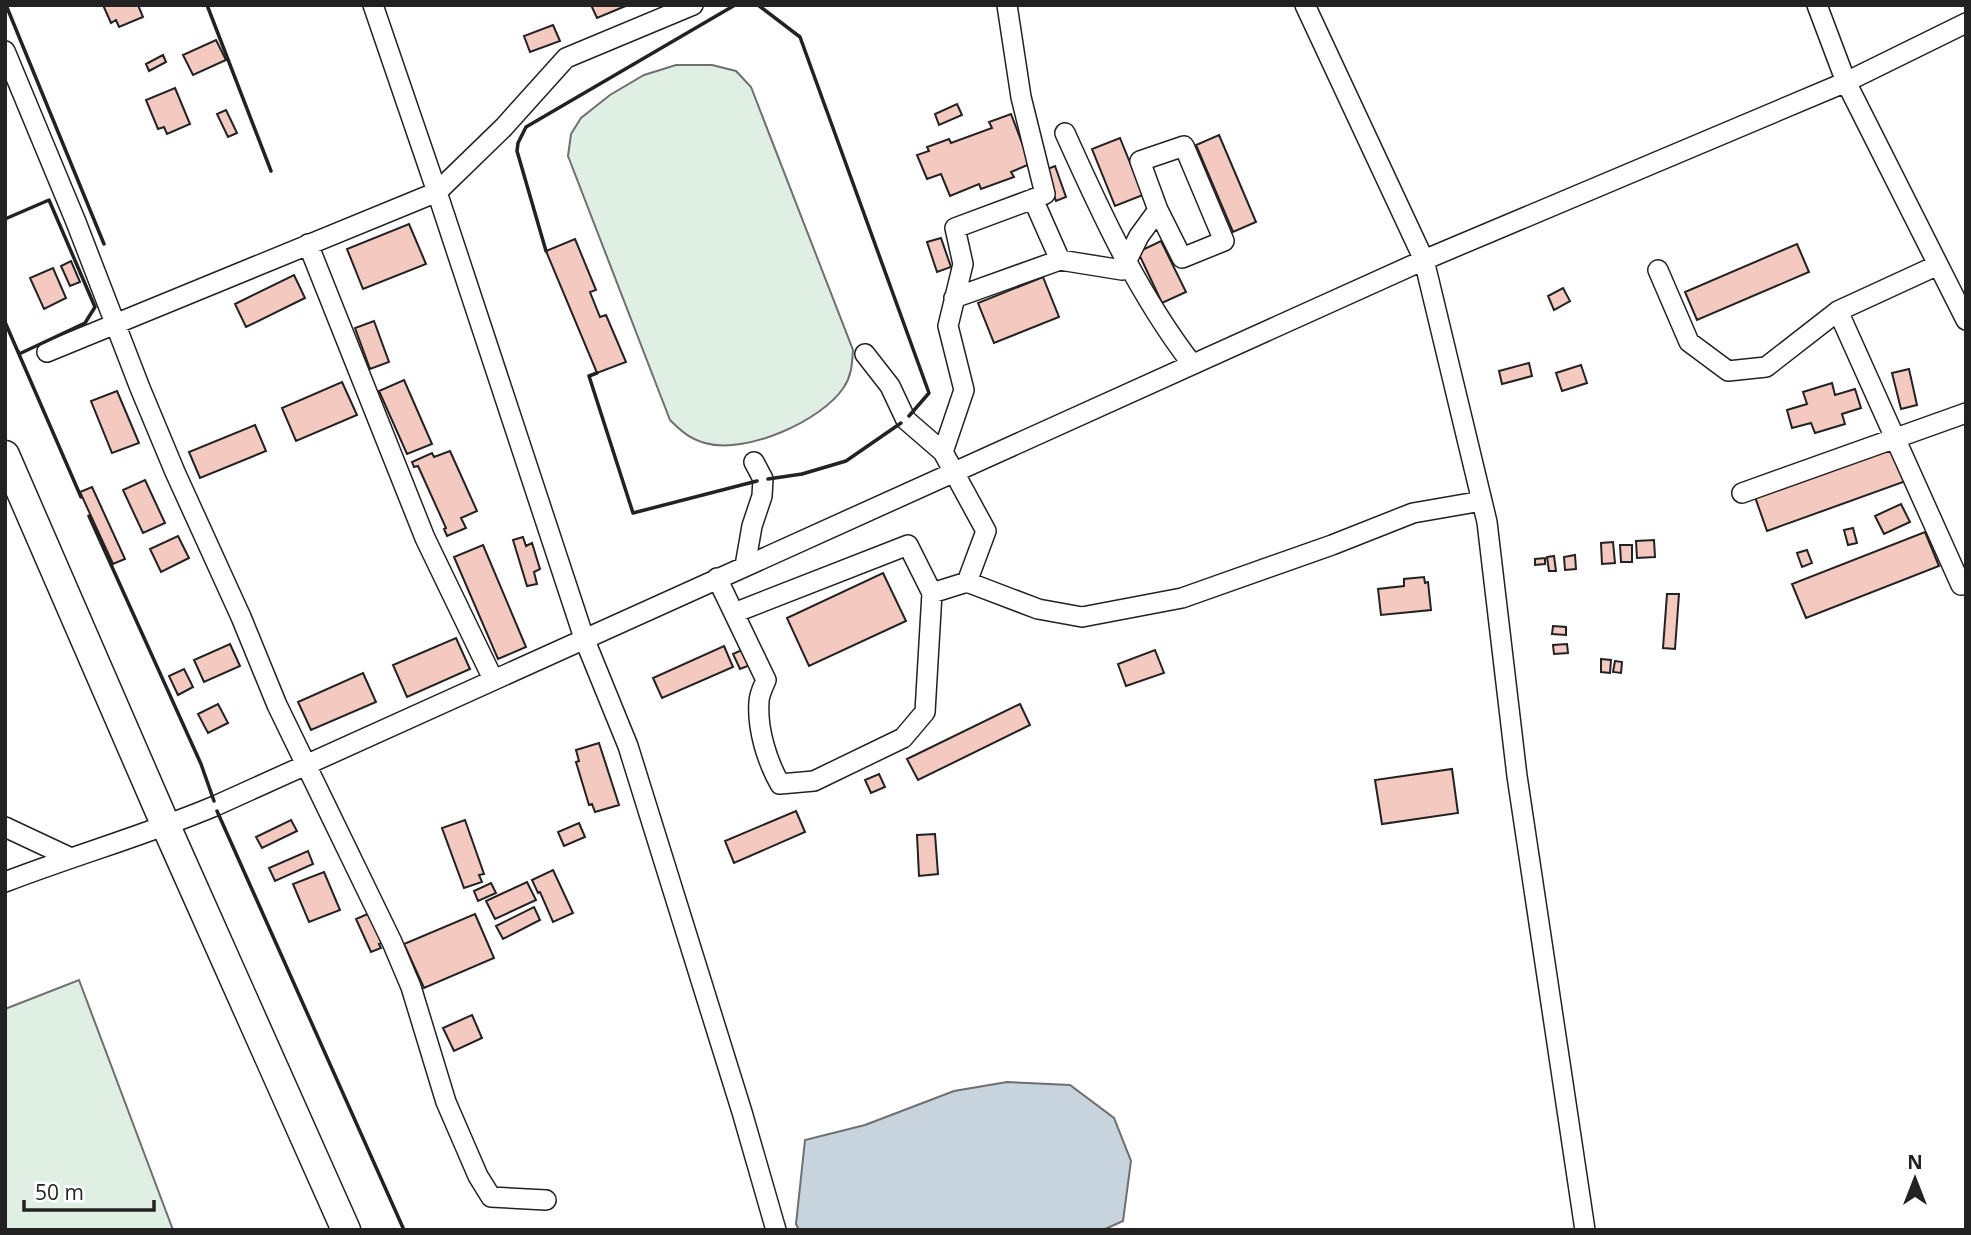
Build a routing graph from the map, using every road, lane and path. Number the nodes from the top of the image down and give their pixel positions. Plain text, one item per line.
1 (373, 5) edge
2 (693, 5) edge
3 (1007, 5) edge
4 (1305, 5) edge
5 (1817, 5) edge
6 (1966, 23) edge
7 (5, 51) edge
8 (1846, 82) junction
9 (1065, 132) dead end
10 (437, 192) junction
11 (1032, 199) junction
12 (1158, 210) junction
13 (308, 244) junction
14 (1060, 260) junction
15 (1424, 260) junction
16 (1127, 261) junction
17 (1938, 265) junction
18 (1658, 270) dead end
19 (954, 298) junction
20 (1838, 310) junction
21 (1966, 320) edge
22 (116, 322) junction
23 (47, 352) dead end
24 (865, 354) dead end
25 (1192, 364) junction
26 (1966, 413) edge
27 (1896, 438) junction
28 (943, 452) junction
29 (5, 454) edge
30 (754, 462) dead end
31 (954, 472) junction
32 (1742, 493) dead end
33 (1482, 501) junction
34 (745, 566) junction
35 (717, 578) junction
36 (967, 582) junction
37 (1961, 585) dead end
38 (932, 593) junction
39 (734, 613) junction
40 (584, 638) junction
41 (493, 679) junction
42 (305, 764) junction
43 (5, 827) edge
44 (166, 827) junction
45 (69, 858) junction
46 (5, 882) edge
47 (546, 1200) dead end
48 (346, 1230) edge
49 (776, 1230) edge
50 (1585, 1230) edge

1 - 10 street
2 - 10 street
3 - 11 street
4 - 15 street
5 - 8 street
6 - 8 street
7 - 22 street
8 - 15 street
8 - 17 street
9 - 16 street
10 - 13 street
10 - 40 street
11 - 14 street
11 - 19 street
12 - 12 street
12 - 16 street
13 - 22 street
13 - 41 street
14 - 16 street
14 - 19 street
15 - 25 street
15 - 33 street
16 - 25 street
17 - 20 street
17 - 21 street
18 - 20 street
19 - 28 street
20 - 27 street
22 - 23 street
22 - 42 street
24 - 28 street
25 - 31 street
26 - 27 street
27 - 32 street
27 - 37 street
28 - 31 street
29 - 44 highway
30 - 34 street
31 - 34 street
31 - 36 street
33 - 36 street
33 - 50 street
34 - 35 street
35 - 39 street
35 - 40 street
36 - 38 street
38 - 39 street
38 - 39 street
40 - 41 street
40 - 49 street
41 - 42 street
42 - 44 street
42 - 47 street
43 - 45 street
44 - 45 street
44 - 48 highway
45 - 46 street

